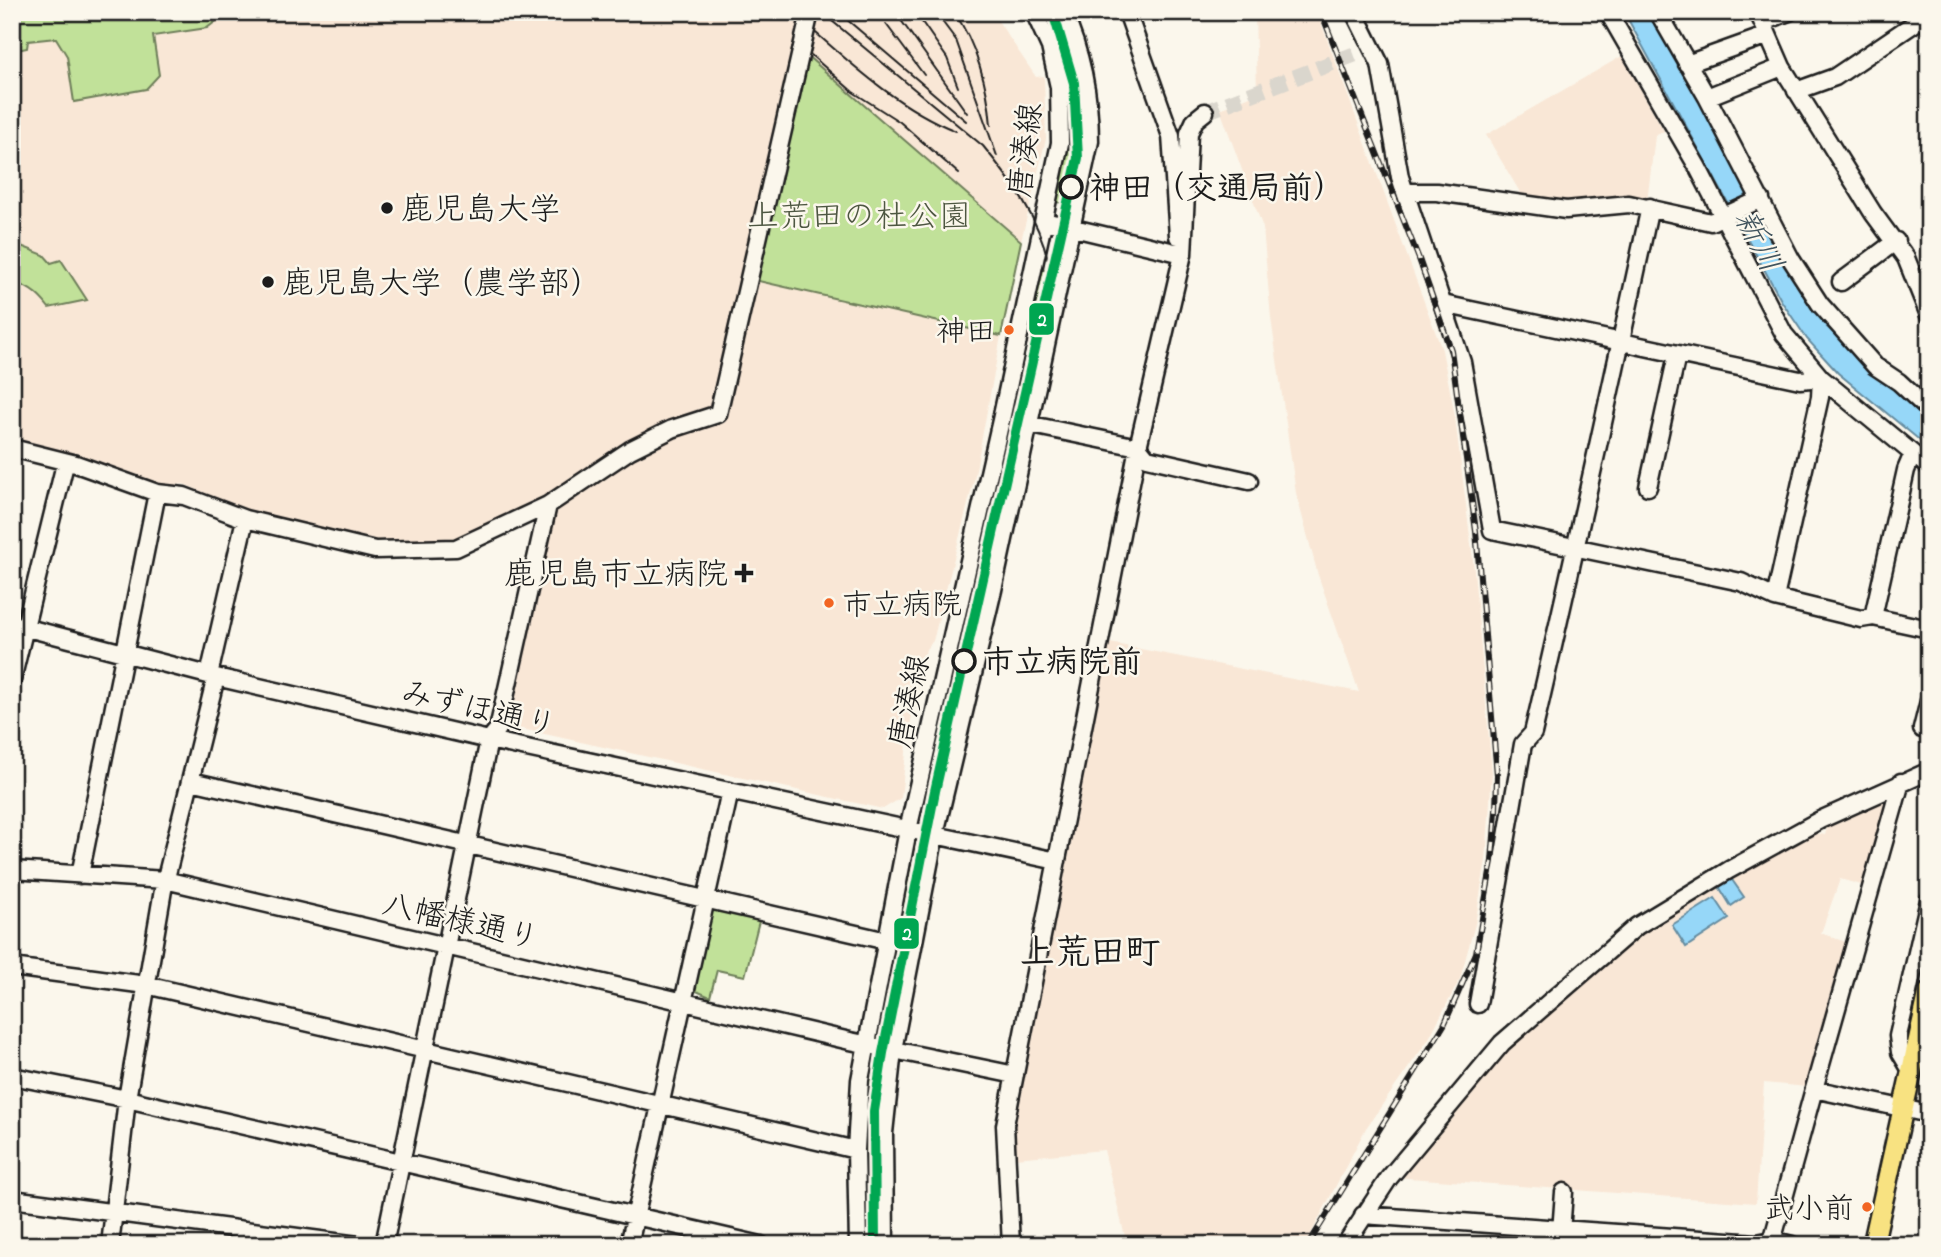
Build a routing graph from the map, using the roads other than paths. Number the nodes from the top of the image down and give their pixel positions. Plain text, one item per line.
1 (810, 12) edge
2 (1034, 12) edge
3 (1063, 12) edge
4 (1127, 12) edge
5 (1354, 12) edge
6 (1608, 12) edge
7 (1658, 12) edge
8 (1789, 12) edge
9 (1927, 15) edge
10 (1763, 23) edge
11 (1687, 64) junction
12 (1782, 67) junction
13 (1796, 91) junction
14 (1707, 97) junction
15 (1205, 112) tunnel mouth
16 (1406, 192) junction
17 (1761, 199) junction
18 (1650, 207) junction
19 (1724, 218) junction
20 (1044, 221) junction
21 (1072, 226) junction
22 (1896, 242) junction
23 (1183, 254) junction
24 (1841, 282) dead end
25 (1443, 304) junction
26 (1929, 315) edge
27 (1621, 344) junction
28 (1677, 355) junction
29 (1821, 379) junction
30 (1929, 410) edge
31 (1027, 424) junction
32 (1138, 447) junction
33 (12, 449) edge
34 (1912, 456) junction
35 (65, 464) junction
36 (1929, 467) edge
37 (1249, 481) dead end
38 (1648, 488) dead end
39 (157, 493) junction
40 (548, 505) junction
41 (245, 519) junction
42 (1576, 546) junction
43 (1775, 598) junction
44 (1873, 617) junction
45 (18, 626) edge
46 (1929, 629) edge
47 (124, 652) junction
48 (212, 676) junction
49 (12, 680) edge
50 (1929, 701) edge
51 (1929, 727) edge
52 (489, 740) junction
53 (1929, 771) edge
54 (191, 781) junction
55 (1901, 782) junction
56 (730, 792) junction
57 (908, 830) junction
58 (935, 834) junction
59 (467, 846) junction
60 (1057, 861) junction
61 (12, 870) edge
62 (80, 874) junction
63 (165, 880) junction
64 (706, 900) junction
65 (1929, 900) edge
66 (887, 941) junction
67 (447, 945) junction
68 (12, 967) edge
69 (146, 985) junction
70 (1929, 992) edge
71 (683, 1001) junction
72 (1478, 1004) dead end
73 (1924, 1031) edge
74 (867, 1045) junction
75 (893, 1050) junction
76 (425, 1051) junction
77 (1912, 1072) junction
78 (1015, 1075) junction
79 (12, 1076) edge
80 (1814, 1089) junction
81 (127, 1099) junction
82 (658, 1104) junction
83 (1905, 1109) junction
84 (1929, 1114) edge
85 (856, 1150) junction
86 (401, 1163) junction
87 (1564, 1192) dead end
88 (12, 1199) edge
89 (115, 1213) junction
90 (1363, 1215) junction
91 (635, 1216) junction
92 (1560, 1238) edge
93 (1668, 1241) edge
94 (1772, 1243) edge
95 (753, 1244) edge
96 (110, 1245) edge
97 (358, 1245) edge
98 (384, 1245) edge
99 (629, 1245) edge
100 (858, 1245) edge
101 (885, 1245) edge
102 (1011, 1245) edge
103 (1345, 1245) edge
104 (1792, 1245) edge
105 (1873, 1245) edge

1 - 40 street
2 - 20 street, 唐湊線
3 - 21 street, 唐湊線
4 - 23 street
5 - 16 street
6 - 19 street
7 - 11 street
8 - 10 street
9 - 13 street
10 - 11 street
10 - 12 street
11 - 14 street
12 - 13 street
12 - 14 street
13 - 22 street
14 - 17 street
15 - 23 street
16 - 18 street
16 - 25 street
17 - 19 street
17 - 30 street
18 - 19 street
18 - 27 street
19 - 29 street
20 - 21 street
20 - 57 street, 唐湊線
21 - 23 street
21 - 31 street, 唐湊線
22 - 24 street
22 - 26 street
23 - 32 street
25 - 27 street
25 - 42 street
27 - 28 street
27 - 42 street
28 - 29 street
28 - 38 street
29 - 34 street
29 - 43 street
31 - 32 street
31 - 58 street, 唐湊線
32 - 37 street
32 - 60 street
33 - 35 street
34 - 36 street
34 - 44 street
35 - 39 street
35 - 45 street
39 - 41 street
39 - 47 street
40 - 41 street
40 - 52 street
41 - 48 street
42 - 43 street
42 - 72 street
43 - 44 street
44 - 46 street
45 - 47 street, みずほ通り
45 - 49 street
47 - 48 street, みずほ通り
47 - 62 street
48 - 52 street, みずほ通り
48 - 54 street
50 - 51 street
52 - 56 street, みずほ通り
52 - 59 street
53 - 55 street
54 - 59 street
54 - 63 street
55 - 80 street
55 - 90 street
56 - 57 street, みずほ通り
56 - 64 street
57 - 58 street, みずほ通り
57 - 66 street, 唐湊線
58 - 60 street, みずほ通り
58 - 75 street, 唐湊線
59 - 64 street
59 - 67 street
60 - 78 street
61 - 62 street, 八幡様通り
62 - 63 street, 八幡様通り
63 - 67 street, 八幡様通り
63 - 69 street
64 - 66 street
64 - 71 street
65 - 77 street
66 - 74 street, 唐湊線
67 - 71 street, 八幡様通り
67 - 76 street
68 - 69 street
69 - 76 street
69 - 81 street
70 - 73 main road
71 - 74 street, 八幡様通り
71 - 82 street
73 - 77 main road
74 - 75 street, 八幡様通り
74 - 85 street, 唐湊線
75 - 78 street, 八幡様通り
75 - 101 street, 唐湊線
76 - 82 street
76 - 86 street
77 - 83 main road
78 - 102 street
79 - 81 street
80 - 83 street
80 - 94 street
81 - 86 street
81 - 89 street
82 - 85 street
82 - 91 street
83 - 84 street
83 - 105 main road
85 - 100 street, 唐湊線
86 - 91 street
86 - 98 street
87 - 92 street
88 - 89 street
89 - 96 street
89 - 97 street
90 - 92 street
90 - 103 street
91 - 95 street
91 - 99 street
92 - 93 street
93 - 94 street
94 - 104 street

